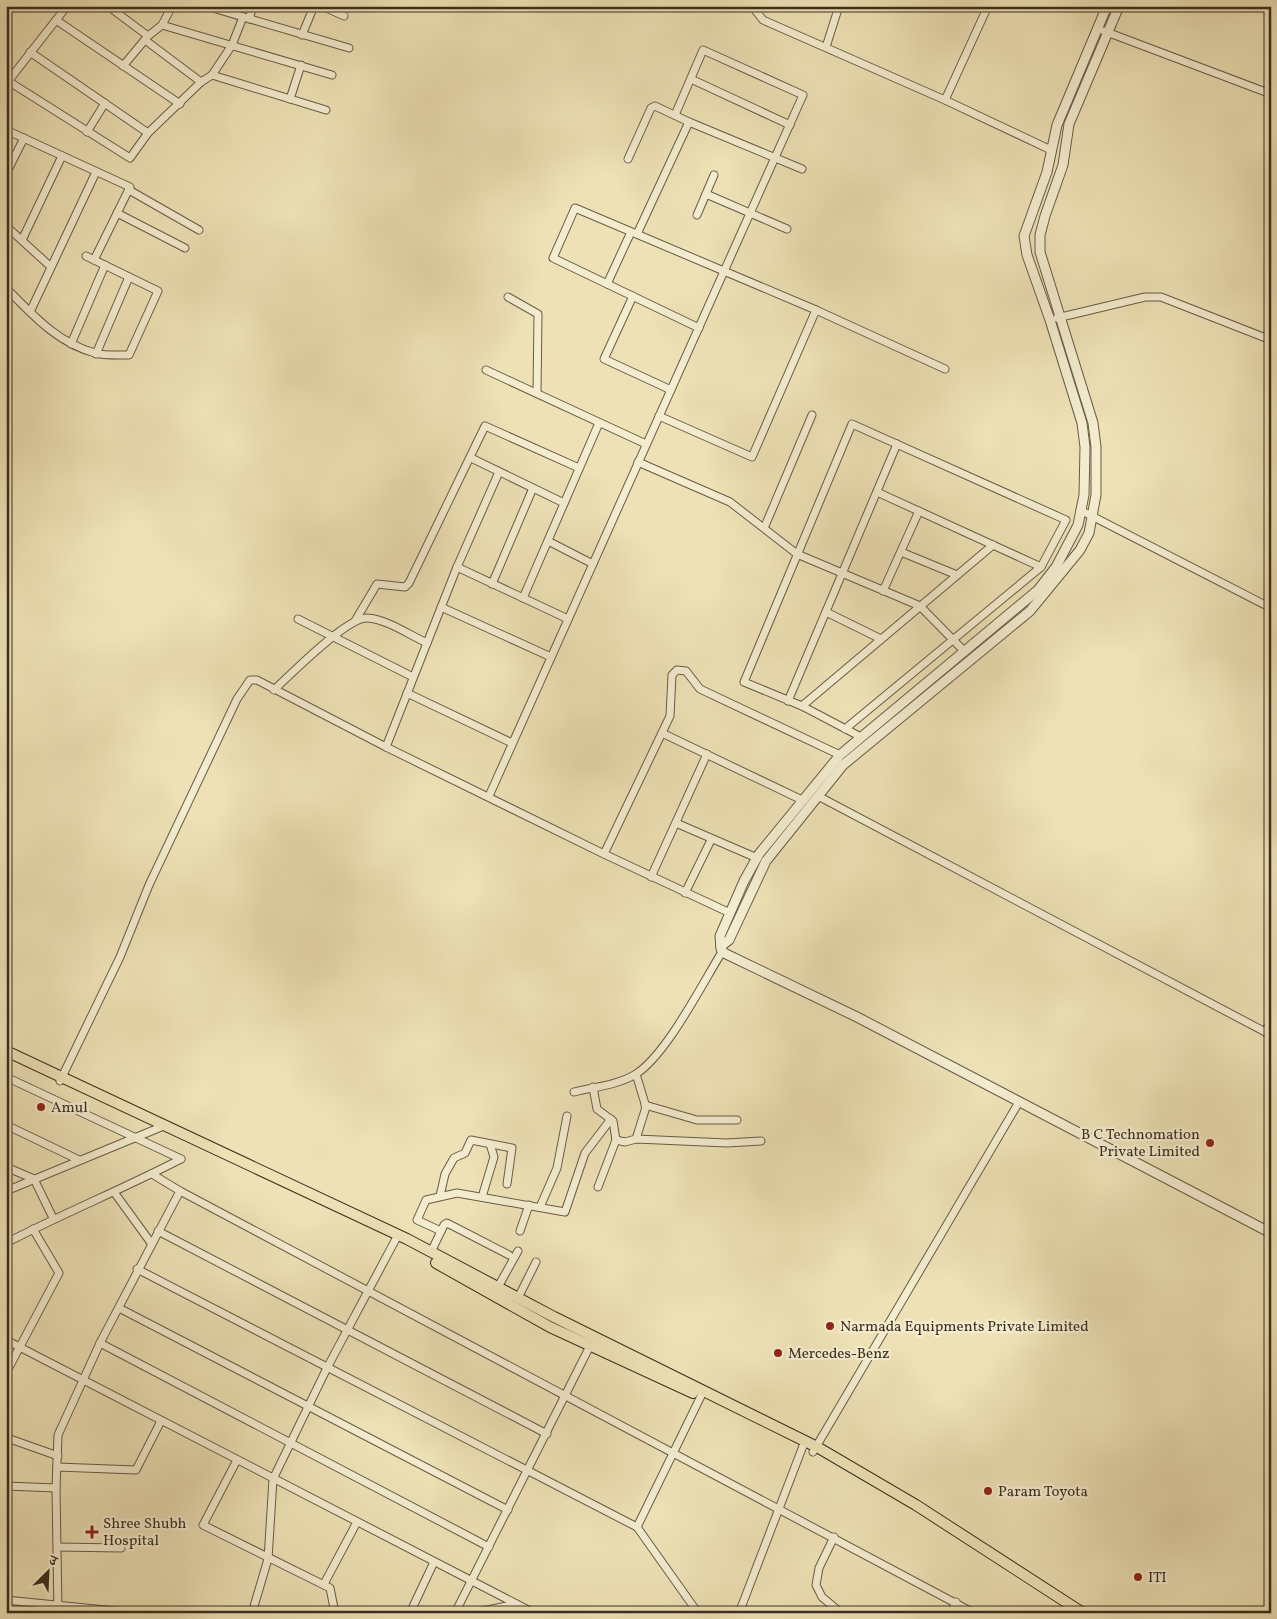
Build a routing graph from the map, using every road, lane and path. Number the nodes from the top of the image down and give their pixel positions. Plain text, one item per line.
1 (9, 6) edge
2 (67, 6) edge
3 (206, 6) edge
4 (253, 6) edge
5 (314, 6) edge
6 (322, 6) edge
7 (752, 6) edge
8 (839, 6) edge
9 (988, 6) edge
10 (1107, 6) edge
11 (1119, 6) edge
12 (112, 7) edge
13 (170, 7) edge
14 (6, 10) edge
15 (344, 16) dead end
16 (246, 18) junction
17 (56, 20) junction
18 (162, 25) junction
19 (1097, 28) junction
20 (1106, 32) junction
21 (302, 35) junction
22 (146, 38) junction
23 (232, 45) junction
24 (826, 47) junction
25 (349, 48) dead end
26 (30, 52) junction
27 (301, 65) junction
28 (123, 66) junction
29 (212, 75) junction
30 (332, 75) dead end
31 (690, 79) junction
32 (201, 82) junction
33 (7, 83) edge
34 (1271, 94) edge
35 (290, 98) junction
36 (946, 100) junction
37 (105, 103) junction
38 (180, 104) junction
39 (326, 110) dead end
40 (675, 115) junction
41 (689, 122) junction
42 (790, 125) junction
43 (6, 130) edge
44 (87, 132) junction
45 (148, 133) junction
46 (24, 138) junction
47 (1051, 150) junction
48 (62, 156) junction
49 (775, 158) junction
50 (628, 159) dead end
51 (802, 169) dead end
52 (96, 172) junction
53 (6, 174) edge
54 (714, 175) dead end
55 (128, 190) junction
56 (706, 194) junction
57 (117, 214) junction
58 (750, 214) junction
59 (697, 215) dead end
60 (6, 226) edge
61 (786, 229) dead end
62 (199, 230) dead end
63 (634, 233) junction
64 (22, 240) junction
65 (185, 248) dead end
66 (86, 256) dead end
67 (94, 260) junction
68 (105, 265) junction
69 (51, 267) junction
70 (724, 271) junction
71 (129, 277) junction
72 (607, 284) junction
73 (6, 288) edge
74 (633, 296) junction
75 (508, 297) dead end
76 (816, 310) junction
77 (30, 312) junction
78 (1061, 317) junction
79 (1050, 320) junction
80 (699, 328) junction
81 (1271, 340) edge
82 (71, 344) junction
83 (96, 354) junction
84 (945, 369) dead end
85 (486, 370) dead end
86 (671, 390) junction
87 (537, 393) junction
88 (812, 415) dead end
89 (659, 416) junction
90 (599, 423) junction
91 (646, 444) junction
92 (897, 444) junction
93 (471, 458) junction
94 (638, 462) junction
95 (579, 468) junction
96 (500, 472) junction
97 (533, 488) junction
98 (876, 492) junction
99 (564, 503) junction
100 (1080, 510) junction
101 (919, 511) junction
102 (1093, 517) junction
103 (765, 526) junction
104 (548, 541) junction
105 (993, 545) junction
106 (901, 552) junction
107 (798, 554) junction
108 (593, 564) junction
109 (457, 567) junction
110 (1041, 567) junction
111 (842, 573) junction
112 (957, 575) junction
113 (492, 584) junction
114 (883, 592) junction
115 (523, 598) junction
116 (920, 606) junction
117 (441, 607) junction
118 (1271, 608) edge
119 (826, 612) junction
120 (298, 619) dead end
121 (568, 619) junction
122 (355, 621) junction
123 (333, 636) junction
124 (881, 639) junction
125 (952, 639) junction
126 (427, 643) junction
127 (964, 651) junction
128 (551, 657) junction
129 (414, 677) junction
130 (274, 690) junction
131 (407, 692) junction
132 (788, 701) junction
133 (802, 706) junction
134 (845, 729) junction
135 (662, 732) junction
136 (862, 737) junction
137 (512, 743) junction
138 (386, 747) junction
139 (707, 754) junction
140 (840, 755) junction
141 (489, 796) junction
142 (818, 796) junction
143 (802, 800) junction
144 (676, 824) junction
145 (710, 840) junction
146 (604, 854) junction
147 (757, 858) junction
148 (651, 877) junction
149 (685, 893) junction
150 (730, 912) junction
151 (722, 949) junction
152 (1271, 1021) edge
153 (1268, 1034) edge
154 (6, 1051) edge
155 (6, 1056) edge
156 (636, 1074) junction
157 (6, 1077) edge
158 (61, 1079) junction
159 (593, 1087) junction
160 (574, 1092) dead end
161 (1019, 1102) junction
162 (646, 1105) junction
163 (567, 1116) dead end
164 (611, 1119) junction
165 (736, 1120) dead end
166 (6, 1125) edge
167 (163, 1127) junction
168 (132, 1138) junction
169 (636, 1139) junction
170 (616, 1140) junction
171 (761, 1141) dead end
172 (490, 1144) junction
173 (79, 1160) junction
174 (6, 1167) edge
175 (152, 1174) junction
176 (34, 1179) junction
177 (507, 1184) dead end
178 (598, 1186) dead end
179 (6, 1191) edge
180 (180, 1191) junction
181 (114, 1192) junction
182 (440, 1196) junction
183 (482, 1197) junction
184 (529, 1205) junction
185 (540, 1207) junction
186 (53, 1218) junction
187 (33, 1229) junction
188 (158, 1231) junction
189 (441, 1231) junction
190 (520, 1231) dead end
191 (1271, 1233) edge
192 (397, 1237) junction
193 (6, 1243) edge
194 (151, 1243) junction
195 (518, 1251) dead end
196 (431, 1252) junction
197 (509, 1255) dead end
198 (536, 1262) dead end
199 (137, 1269) junction
200 (498, 1287) junction
201 (369, 1291) junction
202 (518, 1298) junction
203 (119, 1308) junction
204 (348, 1331) junction
205 (6, 1340) edge
206 (100, 1343) junction
207 (590, 1346) junction
208 (20, 1347) junction
209 (327, 1368) junction
210 (6, 1373) edge
211 (84, 1379) junction
212 (566, 1395) junction
213 (701, 1396) junction
214 (309, 1407) junction
215 (161, 1421) junction
216 (547, 1434) junction
217 (10, 1439) dead end
218 (291, 1443) junction
219 (803, 1446) junction
220 (815, 1449) junction
221 (674, 1452) junction
222 (58, 1456) junction
223 (237, 1460) junction
224 (57, 1467) junction
225 (528, 1470) junction
226 (273, 1479) junction
227 (6, 1486) edge
228 (56, 1488) junction
229 (779, 1508) junction
230 (508, 1510) junction
231 (357, 1522) junction
232 (637, 1527) junction
233 (834, 1537) junction
234 (58, 1547) junction
235 (489, 1547) junction
236 (120, 1548) dead end
237 (268, 1559) junction
238 (434, 1562) junction
239 (472, 1581) junction
240 (324, 1584) junction
241 (6, 1600) edge
242 (956, 1602) junction
243 (516, 1604) junction
244 (59, 1605) junction
245 (1079, 1612) edge
246 (58, 1613) edge
247 (135, 1613) edge
248 (252, 1613) edge
249 (335, 1613) edge
250 (410, 1613) edge
251 (455, 1613) edge
252 (472, 1613) edge
253 (534, 1613) edge
254 (698, 1613) edge
255 (739, 1613) edge
256 (842, 1613) edge
257 (951, 1613) edge
258 (974, 1613) edge

1 - 14 street
2 - 17 street
3 - 16 street
4 - 16 street
5 - 21 street
6 - 15 street
7 - 24 street
8 - 24 street
9 - 36 street
10 - 19 street
11 - 20 street
12 - 22 street
13 - 18 street
16 - 21 street
16 - 23 street
17 - 26 street
17 - 28 street
18 - 22 street
18 - 23 street
19 - 20 street
19 - 47 street
20 - 34 street
20 - 78 street
21 - 25 street
22 - 28 street
22 - 32 street
23 - 27 street
23 - 29 street
24 - 36 street
26 - 33 street
26 - 37 street
27 - 30 street
27 - 35 street
28 - 38 street
29 - 32 street
29 - 35 street
31 - 40 street
31 - 42 street
31 - 42 street
32 - 38 street
33 - 44 street
35 - 39 street
36 - 47 street
37 - 44 street
37 - 45 street
38 - 45 street
40 - 41 street
40 - 50 street
41 - 49 street
41 - 63 street
42 - 49 street
43 - 46 street
44 - 45 street
46 - 48 street
46 - 53 street
47 - 79 street
48 - 52 street
48 - 64 street
49 - 51 street
49 - 58 street
52 - 55 street
52 - 69 street
54 - 56 street
55 - 57 street
55 - 62 street
56 - 58 street
56 - 59 street
57 - 65 street
57 - 67 street
58 - 61 street
58 - 70 street
60 - 64 street
63 - 70 street
63 - 72 street
63 - 72 street
64 - 69 street
66 - 67 street
67 - 68 street
68 - 71 street
68 - 82 street
69 - 77 street
70 - 76 street
70 - 80 street
71 - 83 street
71 - 83 street
72 - 74 street
73 - 77 street
74 - 80 street
74 - 86 street
75 - 87 street
76 - 84 street
76 - 89 street
77 - 82 street
78 - 79 street
78 - 81 street
78 - 102 street
79 - 100 street
80 - 86 street
82 - 83 street
85 - 87 street
86 - 89 street
87 - 90 street
88 - 103 street
89 - 91 street
90 - 91 street
90 - 95 street
91 - 94 street
92 - 98 street
92 - 107 street
92 - 110 street
93 - 95 street
93 - 96 street
93 - 122 street
94 - 103 street
94 - 108 street
95 - 99 street
96 - 97 street
96 - 109 street
97 - 99 street
97 - 113 street
98 - 101 street
98 - 111 street
99 - 104 street
100 - 102 street
100 - 127 street
101 - 105 street
101 - 106 street
102 - 118 street
102 - 142 street
103 - 107 street
104 - 108 street
104 - 115 street
105 - 110 street
105 - 112 street
106 - 112 street
106 - 114 street
107 - 111 street
107 - 132 street
108 - 121 street
109 - 113 street
109 - 117 street
110 - 125 street
111 - 114 street
111 - 119 street
112 - 116 street
113 - 115 street
114 - 116 street
115 - 121 street
116 - 124 street
116 - 125 street
117 - 126 street
117 - 128 street
119 - 124 street
119 - 132 street
120 - 123 street
121 - 128 street
122 - 123 street
122 - 126 street
123 - 129 street
123 - 130 street
124 - 133 street
125 - 127 street
125 - 134 street
126 - 129 street
127 - 136 street
128 - 137 street
129 - 131 street
130 - 138 street
130 - 158 street
131 - 137 street
131 - 138 street
132 - 133 street
133 - 134 street
134 - 136 street
135 - 139 street
135 - 140 street
135 - 146 street
136 - 140 street
137 - 141 street
138 - 141 street
139 - 143 street
139 - 144 street
140 - 143 street
141 - 146 street
142 - 151 street
142 - 153 street
143 - 147 street
144 - 145 street
144 - 148 street
145 - 147 street
145 - 149 street
146 - 148 street
147 - 150 street
148 - 149 street
149 - 150 street
150 - 151 street
151 - 156 street
151 - 161 street
152 - 153 street
154 - 158 main road
155 - 158 main road
156 - 159 street
156 - 162 street
157 - 168 street
158 - 167 main road
159 - 160 street
159 - 164 street
161 - 191 street
161 - 220 street
162 - 165 street
162 - 169 street
163 - 185 street
164 - 170 street
164 - 185 street
166 - 173 street
167 - 168 street
167 - 192 main road
168 - 173 street
168 - 175 street
169 - 170 street
169 - 171 street
170 - 178 street
172 - 177 street
172 - 182 street
172 - 183 street
173 - 176 street
174 - 176 street
175 - 180 street
175 - 181 street
176 - 179 street
176 - 186 street
180 - 188 street
180 - 201 street
181 - 186 street
181 - 194 street
182 - 183 street
182 - 189 street
183 - 184 street
184 - 185 street
184 - 190 street
186 - 187 street
187 - 193 street
187 - 208 street
188 - 194 street
188 - 204 street
189 - 196 street
189 - 197 street
192 - 196 main road
192 - 201 street
192 - 207 main road
194 - 199 street
195 - 200 street
196 - 200 main road
198 - 202 street
199 - 203 street
199 - 209 street
200 - 202 main road
201 - 204 street
201 - 212 street
202 - 220 main road
203 - 206 street
203 - 214 street
204 - 209 street
204 - 216 street
205 - 208 street
206 - 211 street
206 - 218 street
207 - 212 street
207 - 213 main road
208 - 210 street
208 - 211 street
209 - 214 street
209 - 225 street
211 - 215 street
211 - 222 street
212 - 216 street
212 - 221 street
213 - 219 main road
213 - 221 street
214 - 218 street
214 - 230 street
215 - 223 street
215 - 224 street
216 - 225 street
217 - 222 street
218 - 226 street
218 - 235 street
219 - 220 main road
219 - 229 street
220 - 245 main road
221 - 229 street
221 - 232 street
222 - 224 street
223 - 226 street
223 - 237 street
224 - 228 street
225 - 230 street
225 - 232 street
226 - 231 street
226 - 237 street
227 - 228 street
228 - 234 street
229 - 233 street
229 - 255 street
230 - 235 street
231 - 238 street
231 - 240 street
232 - 254 street
233 - 242 street
233 - 256 street
234 - 236 street
234 - 244 street
235 - 239 street
237 - 240 street
237 - 248 street
238 - 239 street
238 - 250 street
239 - 243 street
239 - 251 street
240 - 249 street
241 - 244 street
242 - 257 street
242 - 258 street
243 - 252 street
243 - 253 street
244 - 246 street
244 - 247 street

